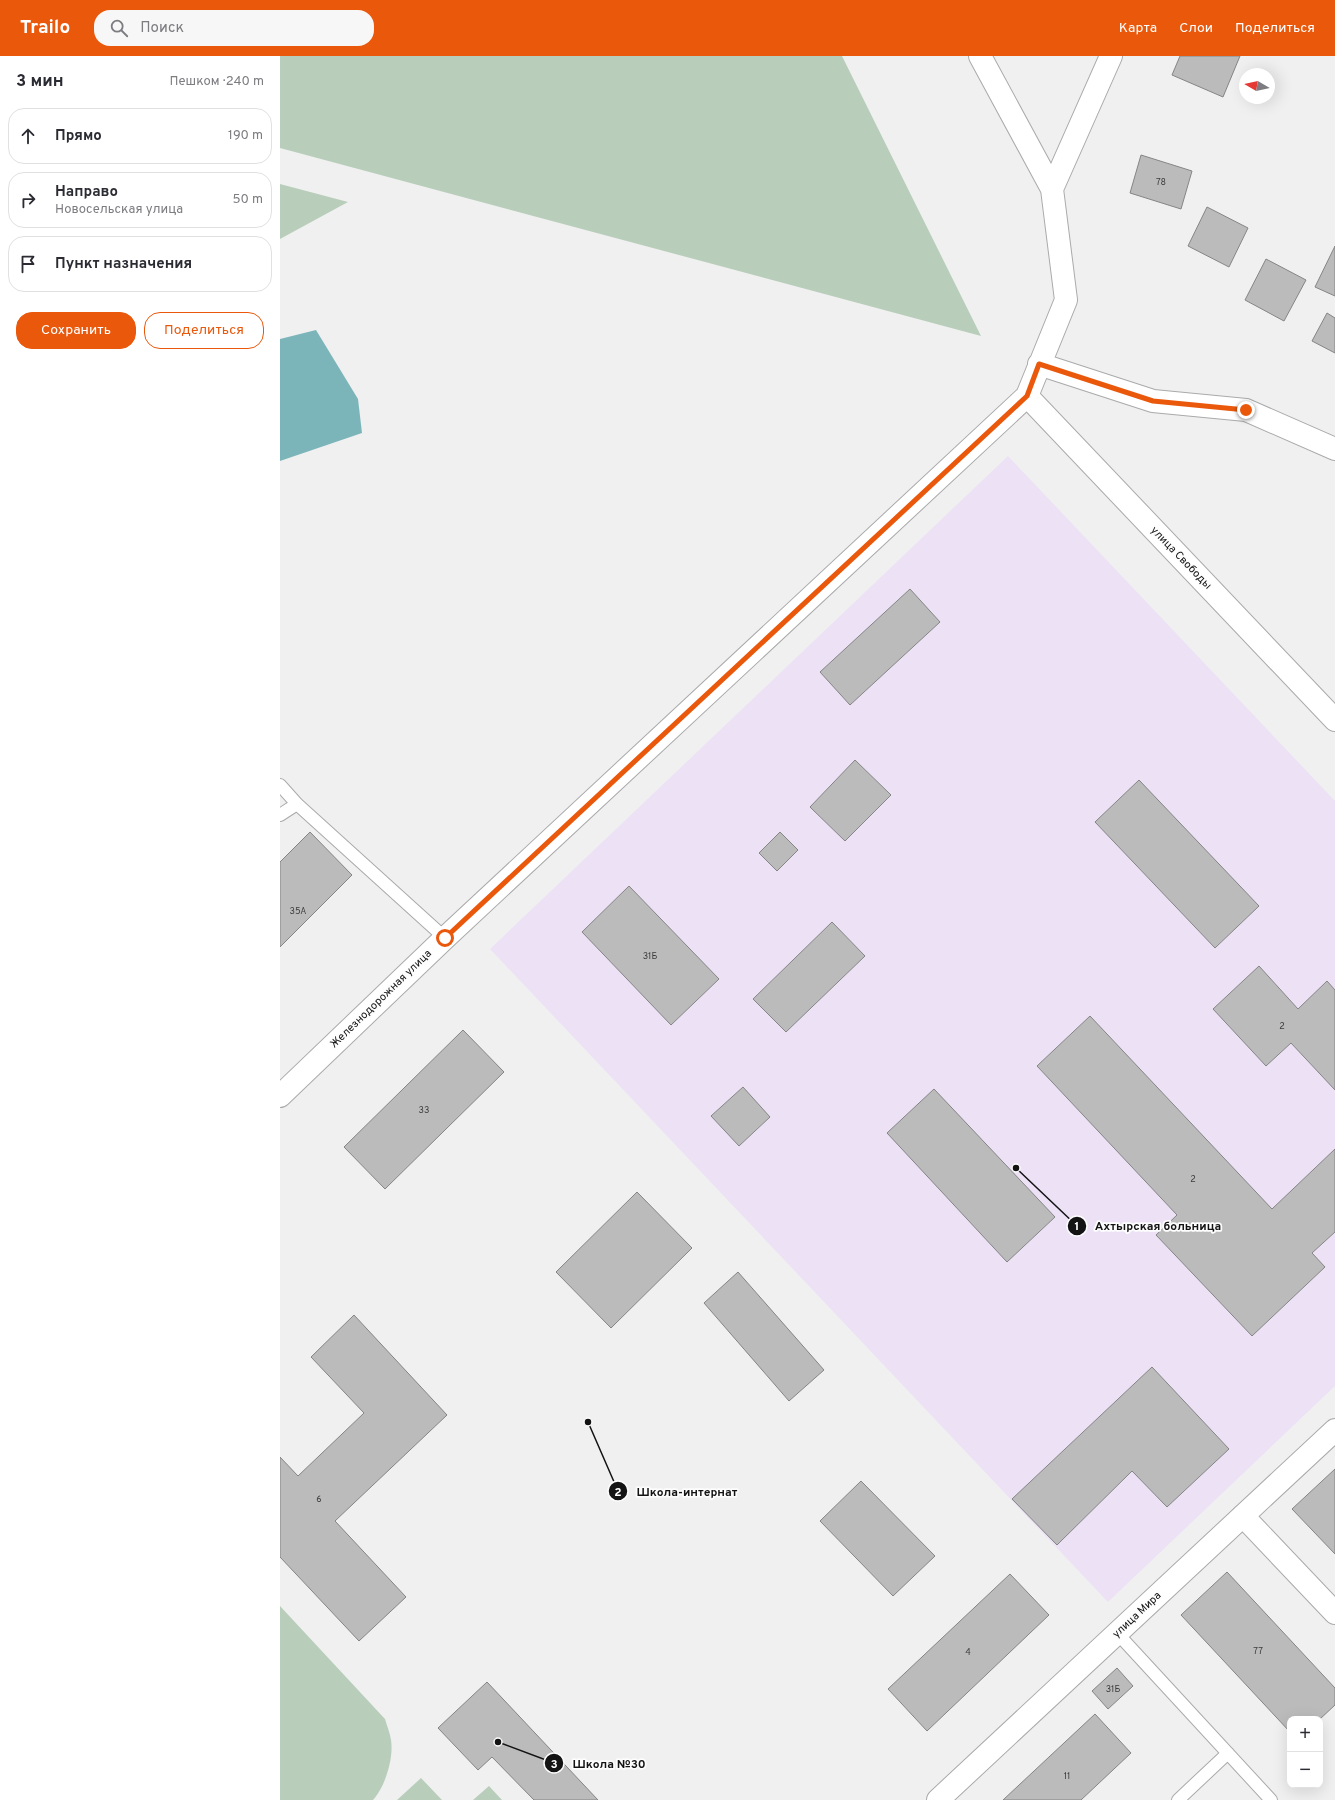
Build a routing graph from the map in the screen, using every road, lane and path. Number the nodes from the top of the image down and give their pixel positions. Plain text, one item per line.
1 (980, 56) edge
2 (1111, 56) edge
3 (1052, 189) junction
4 (1039, 364) junction
5 (1027, 396) junction
6 (1335, 449) edge
7 (1335, 720) edge
8 (280, 785) edge
9 (296, 804) junction
10 (280, 815) edge
11 (445, 938) junction
12 (280, 1096) edge
13 (1335, 1430) edge
14 (1243, 1516) junction
15 (1335, 1613) edge
16 (1117, 1633) junction
17 (1228, 1753) junction
18 (938, 1800) edge
19 (1178, 1800) edge
20 (1271, 1800) edge

1 - 3 street
2 - 3 street
3 - 4 street, Железнодорожная улица
4 - 5 street, Железнодорожная улица
4 - 6 street
5 - 7 street, улица Свободы
5 - 11 street, Железнодорожная улица
8 - 9 lane
9 - 10 lane
9 - 11 lane
11 - 12 street, Железнодорожная улица
13 - 14 street, улица Мира
14 - 15 street
14 - 16 street, улица Мира
16 - 17 lane
16 - 18 street, улица Мира
17 - 19 lane
17 - 20 lane

